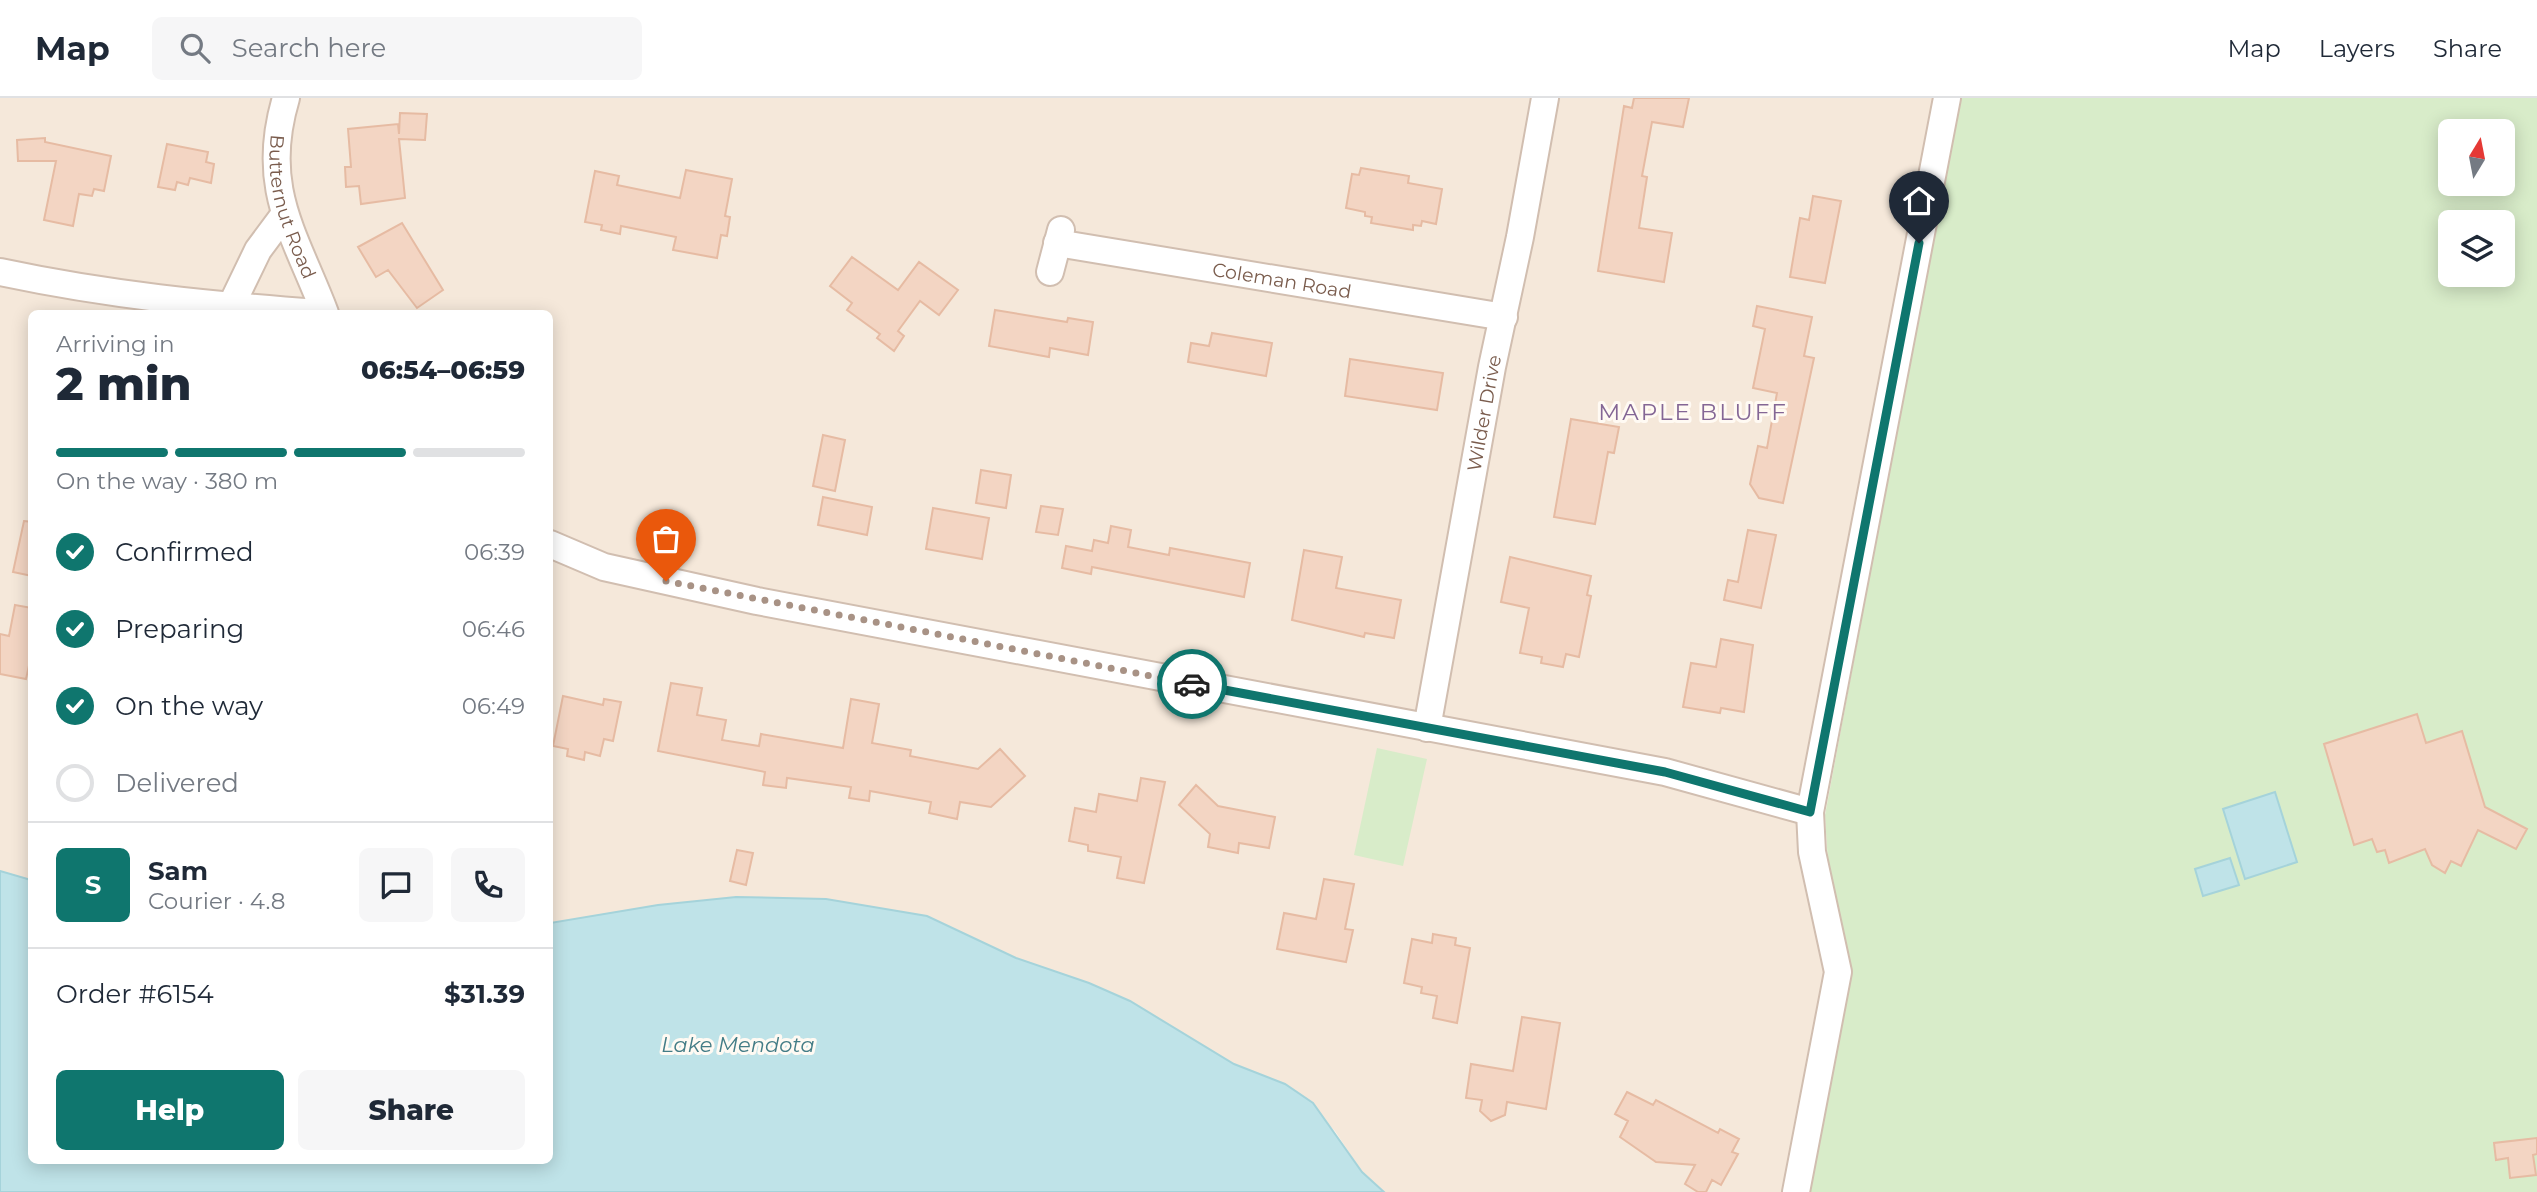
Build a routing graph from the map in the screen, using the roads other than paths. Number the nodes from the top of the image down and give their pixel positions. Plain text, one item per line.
1 (286, 98) edge
2 (1545, 98) edge
3 (1947, 98) edge
4 (284, 215) junction
5 (0, 272) edge
6 (1050, 272) dead end
7 (230, 308) junction
8 (265, 310) edge
9 (324, 310) edge
10 (1504, 317) junction
11 (553, 545) edge
12 (1427, 728) junction
13 (1810, 812) junction
14 (1796, 1192) edge

1 - 4 street, Butternut Road
2 - 10 street, Wilder Drive
3 - 13 street
4 - 7 street
4 - 9 street, Butternut Road
5 - 7 street
6 - 10 street, Coleman Road
7 - 8 street
10 - 12 street, Wilder Drive
11 - 12 street
12 - 13 street
13 - 14 street

